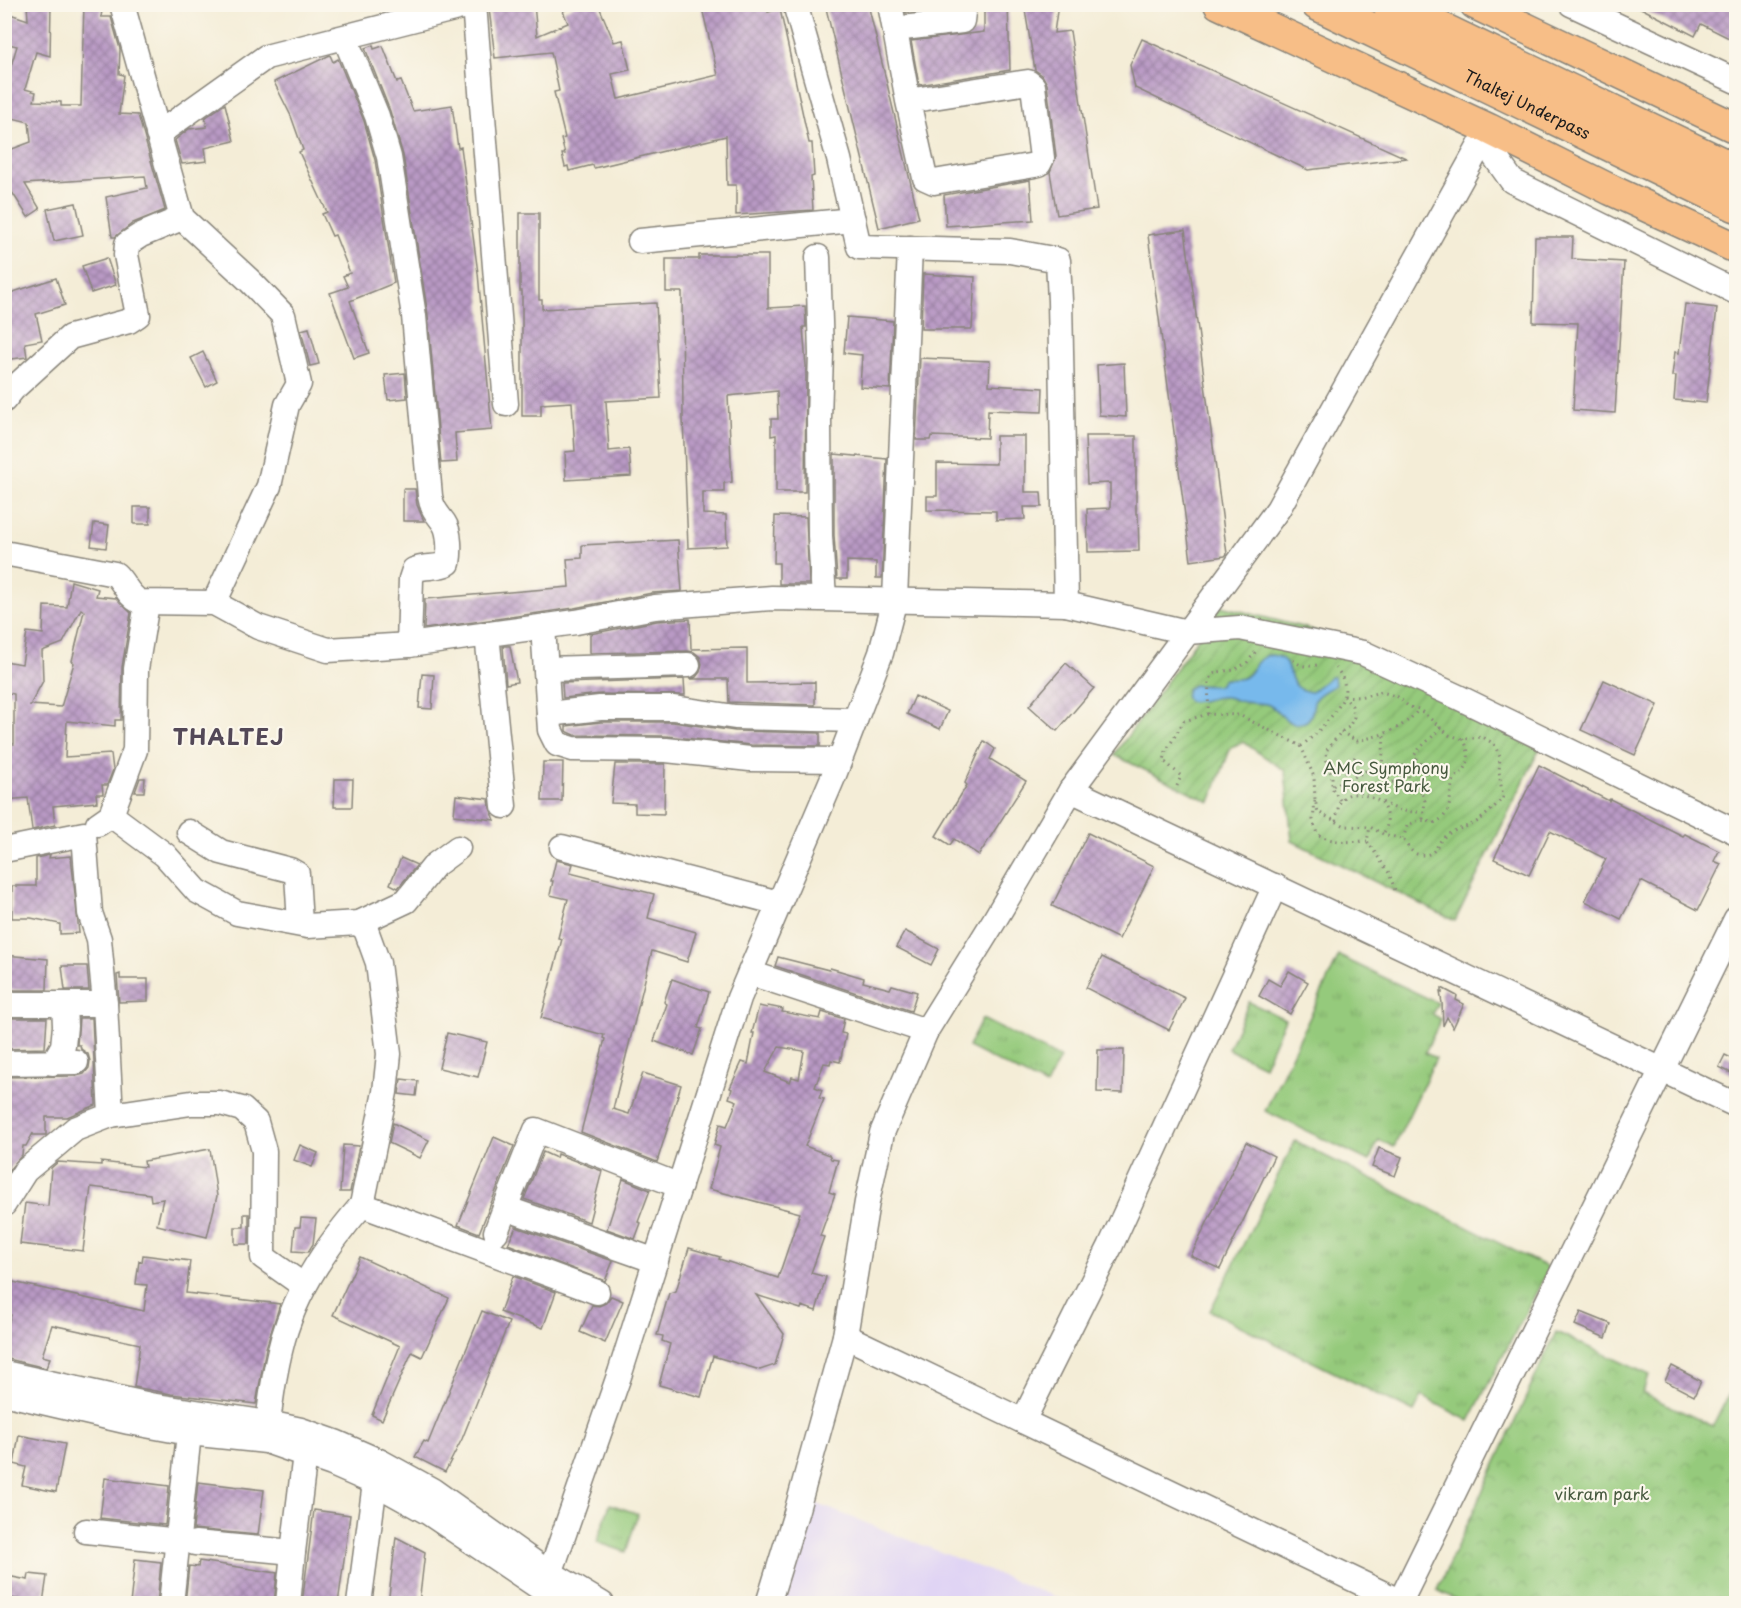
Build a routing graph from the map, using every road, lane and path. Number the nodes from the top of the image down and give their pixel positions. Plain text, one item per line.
1 (122, 4) edge
2 (474, 4) edge
3 (795, 4) edge
4 (890, 4) edge
5 (964, 4) edge
6 (1219, 4) edge
7 (1318, 4) edge
8 (1389, 4) edge
9 (1475, 4) edge
10 (1571, 4) edge
11 (895, 28) junction
12 (345, 38) junction
13 (1737, 81) edge
14 (908, 101) junction
15 (1737, 128) edge
16 (1490, 129) junction
17 (158, 134) junction
18 (1737, 171) edge
19 (1737, 205) edge
20 (182, 218) junction
21 (853, 220) junction
22 (640, 241) dead end
23 (910, 248) junction
24 (1737, 248) edge
25 (818, 257) dead end
26 (1737, 292) edge
27 (4, 400) edge
28 (506, 404) dead end
29 (4, 553) edge
30 (824, 598) junction
31 (895, 599) junction
32 (147, 603) junction
33 (214, 603) junction
34 (1066, 604) junction
35 (543, 627) junction
36 (1187, 632) junction
37 (488, 634) junction
38 (409, 645) junction
39 (1259, 647) dead end
40 (1287, 654) dead end
41 (1331, 663) dead end
42 (1319, 664) dead end
43 (688, 665) dead end
44 (546, 669) junction
45 (1344, 696) junction
46 (1419, 710) junction
47 (549, 714) junction
48 (1208, 714) junction
49 (855, 720) junction
50 (1440, 727) junction
51 (1341, 732) junction
52 (1384, 735) junction
53 (1463, 739) junction
54 (1301, 746) junction
55 (1355, 757) dead end
56 (839, 760) junction
57 (1382, 768) junction
58 (1347, 781) junction
59 (1410, 785) junction
60 (1177, 786) dead end
61 (1332, 788) junction
62 (1071, 789) junction
63 (1421, 792) junction
64 (1315, 800) junction
65 (1340, 800) junction
66 (1382, 801) junction
67 (504, 806) dead end
68 (1424, 812) junction
69 (111, 815) junction
70 (1423, 819) junction
71 (1336, 821) junction
72 (1370, 826) junction
73 (189, 832) dead end
74 (1737, 832) edge
75 (84, 834) junction
76 (1383, 834) junction
77 (1403, 839) junction
78 (1367, 840) junction
79 (562, 847) dead end
80 (458, 848) dead end
81 (4, 850) edge
82 (1275, 886) junction
83 (1395, 890) dead end
84 (779, 903) junction
85 (1737, 919) edge
86 (358, 923) junction
87 (300, 924) junction
88 (750, 973) junction
89 (4, 1004) edge
90 (64, 1004) junction
91 (105, 1004) junction
92 (926, 1031) junction
93 (4, 1063) edge
94 (1663, 1070) junction
95 (1737, 1105) edge
96 (111, 1115) junction
97 (680, 1186) junction
98 (4, 1204) edge
99 (362, 1205) junction
100 (505, 1208) junction
101 (496, 1232) dead end
102 (656, 1261) junction
103 (304, 1286) junction
104 (597, 1292) dead end
105 (845, 1336) junction
106 (4, 1373) edge
107 (4, 1393) edge
108 (1023, 1421) junction
109 (267, 1432) junction
110 (189, 1433) junction
111 (305, 1454) junction
112 (378, 1472) junction
113 (86, 1531) dead end
114 (187, 1542) junction
115 (293, 1552) junction
116 (553, 1590) edge
117 (1401, 1603) edge
118 (171, 1604) edge
119 (288, 1604) edge
120 (359, 1604) edge
121 (602, 1604) edge
122 (768, 1604) edge

1 - 17 street
2 - 12 street
2 - 28 street
3 - 21 street
4 - 11 street
5 - 11 street
6 - 16 main road
7 - 19 highway, Thaltej Underpass
8 - 18 highway, Thaltej Underpass
9 - 15 main road
10 - 13 street
11 - 14 street
12 - 17 street
12 - 38 street
14 - 14 street
16 - 24 main road
16 - 26 street
16 - 36 street
17 - 20 street
20 - 27 street
20 - 33 street
21 - 22 street
21 - 23 street
23 - 31 street
23 - 34 street
25 - 30 street
29 - 32 street
30 - 31 street
30 - 35 street
31 - 34 street
31 - 49 street
32 - 33 street
32 - 69 street
33 - 38 street
34 - 36 street
35 - 37 street
35 - 44 street
36 - 62 street
36 - 74 street
37 - 38 street
37 - 67 street
39 - 48 path
40 - 42 path
41 - 45 path
43 - 44 street
44 - 47 street
45 - 46 path
45 - 51 path
45 - 54 path
46 - 50 path
46 - 52 path
47 - 49 street
47 - 56 street
48 - 54 path
48 - 60 path
49 - 56 street
50 - 53 path
50 - 63 path
51 - 52 path
51 - 61 path
52 - 57 path
53 - 70 path
53 - 77 path
54 - 64 path
55 - 58 path
56 - 84 street
57 - 58 path
57 - 59 path
57 - 59 path
58 - 61 path
59 - 63 path
61 - 65 path
62 - 82 street
62 - 92 street
63 - 68 path
64 - 71 path
64 - 78 path
65 - 66 path
65 - 71 path
66 - 68 path
66 - 76 path
68 - 70 path
69 - 75 street
69 - 87 street
70 - 77 path
71 - 72 path
72 - 76 path
72 - 78 path
73 - 87 street
75 - 81 street
75 - 91 street
76 - 77 path
78 - 83 path
79 - 84 street
80 - 86 street
82 - 94 street
82 - 108 street
84 - 88 street
85 - 94 street
86 - 87 street
86 - 99 street
88 - 92 street
88 - 97 street
89 - 90 street
90 - 91 street
90 - 93 street
91 - 96 street
92 - 105 street
94 - 95 street
94 - 117 street
96 - 98 street
96 - 103 street
97 - 100 street
97 - 102 street
99 - 103 street
99 - 104 street
100 - 101 street
100 - 102 street
102 - 116 street
103 - 109 street
105 - 108 street
105 - 122 street
106 - 109 street
107 - 110 street
108 - 117 street
109 - 110 street
109 - 111 street
109 - 112 street
110 - 114 street
111 - 112 street
111 - 115 street
112 - 116 street
112 - 120 street
113 - 114 street
114 - 115 street
114 - 118 street
115 - 119 street
116 - 121 street

